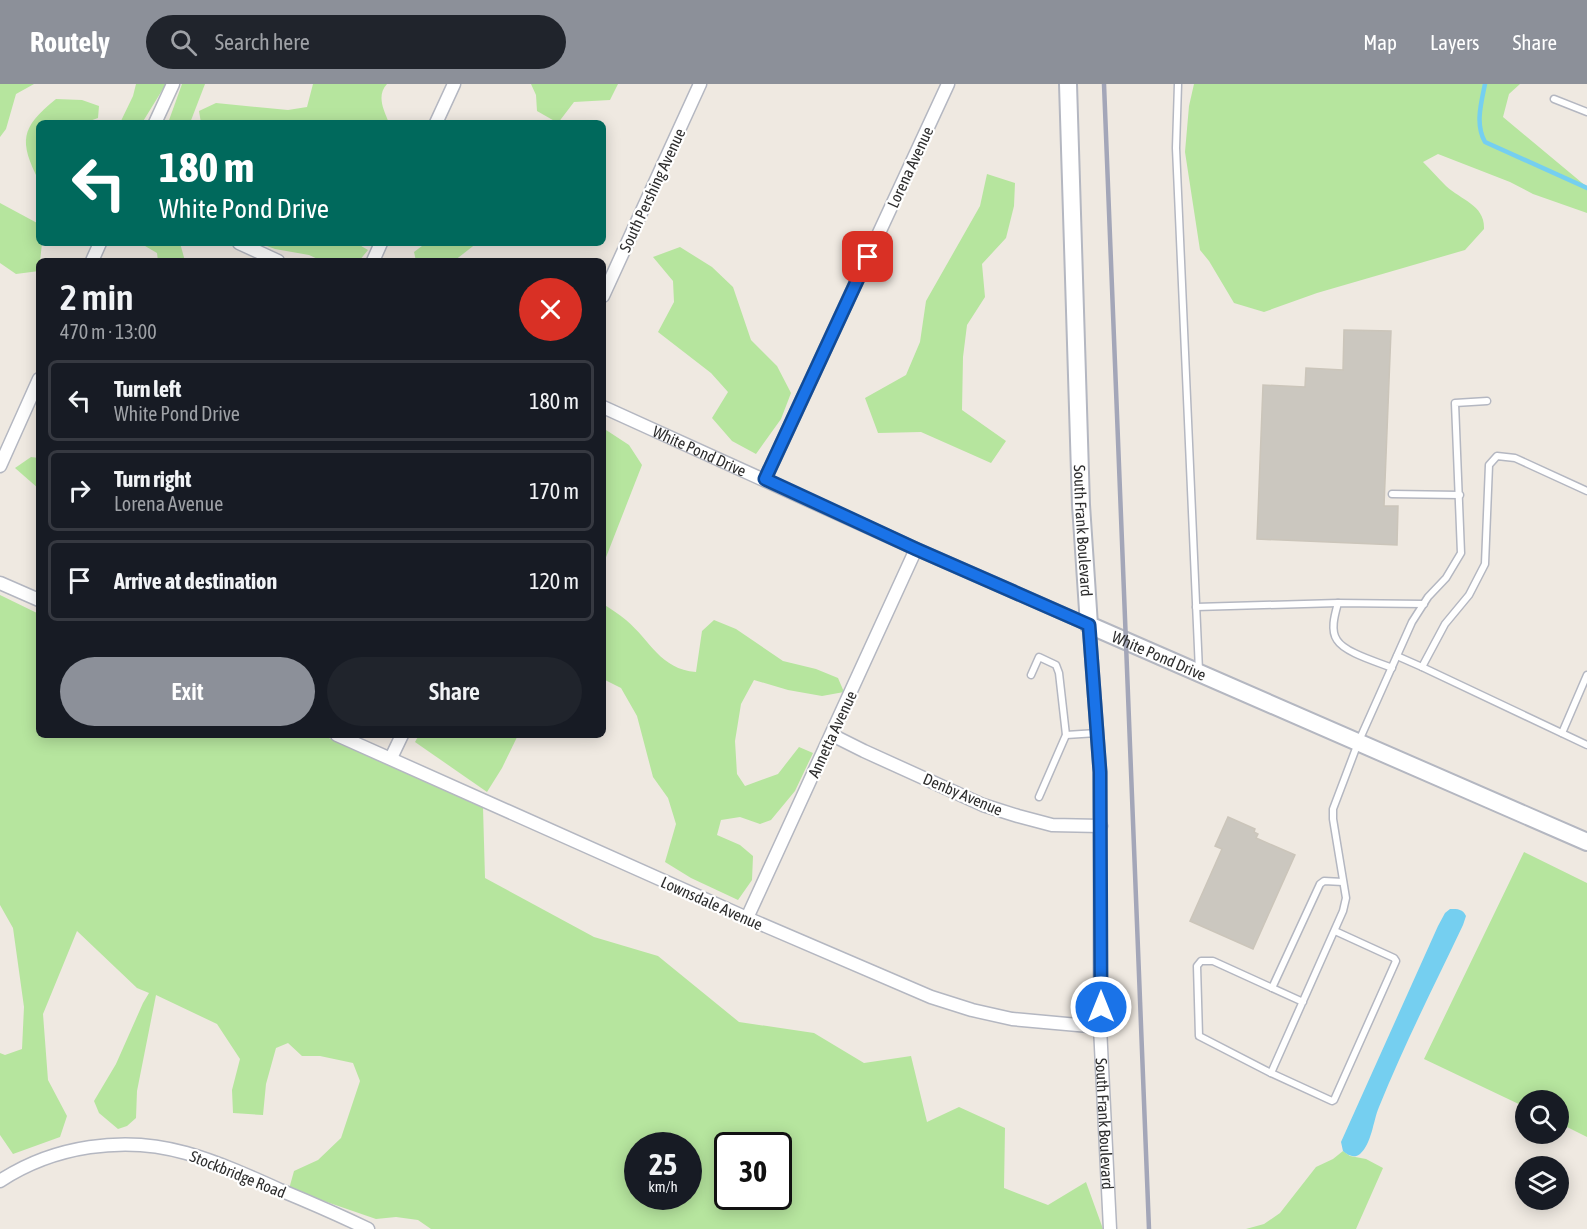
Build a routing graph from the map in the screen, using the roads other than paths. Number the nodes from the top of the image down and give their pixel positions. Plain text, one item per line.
1 (173, 84) edge
2 (454, 84) edge
3 (700, 84) edge
4 (948, 84) edge
5 (1068, 84) edge
6 (1178, 84) edge
7 (1554, 99) dead end
8 (1587, 112) edge
9 (156, 120) edge
10 (437, 120) edge
11 (246, 246) edge
12 (272, 258) edge
13 (606, 289) edge
14 (36, 386) edge
15 (1487, 401) dead end
16 (606, 408) edge
17 (0, 466) edge
18 (765, 479) junction
19 (1587, 491) edge
20 (1392, 494) dead end
21 (1460, 495) junction
22 (916, 549) junction
23 (0, 583) edge
24 (36, 599) edge
25 (1338, 603) junction
26 (1424, 604) junction
27 (1196, 607) junction
28 (1089, 625) junction
29 (1397, 656) junction
30 (1422, 667) junction
31 (1392, 668) junction
32 (1199, 674) junction
33 (1031, 675) dead end
34 (1587, 675) edge
35 (1097, 733) junction
36 (1562, 733) junction
37 (832, 735) junction
38 (1066, 735) junction
39 (344, 738) edge
40 (401, 738) edge
41 (1358, 743) junction
42 (1587, 745) edge
43 (392, 758) junction
44 (1039, 796) dead end
45 (1101, 826) junction
46 (1587, 842) edge
47 (1343, 882) junction
48 (747, 918) junction
49 (1335, 931) junction
50 (1272, 988) junction
51 (1303, 1002) junction
52 (1100, 1027) junction
53 (1271, 1073) junction
54 (0, 1181) edge
55 (368, 1229) edge
56 (1110, 1229) edge

1 - 9 street
2 - 10 street
3 - 13 street, South Pershing Avenue
4 - 18 street, Lorena Avenue
5 - 28 street, South Frank Boulevard
6 - 27 lane
7 - 8 lane
11 - 12 street
14 - 17 street
15 - 21 lane
16 - 18 street, White Pond Drive
18 - 22 street, White Pond Drive
19 - 30 lane
20 - 21 lane
21 - 26 lane
22 - 28 street, White Pond Drive
22 - 37 street, Annetta Avenue
23 - 24 street
25 - 26 lane
25 - 27 lane
25 - 31 lane
26 - 29 lane
27 - 32 lane
28 - 32 street, White Pond Drive
28 - 35 street, South Frank Boulevard
29 - 30 lane
29 - 31 lane
30 - 36 lane
31 - 41 lane
32 - 41 street, White Pond Drive
33 - 38 lane
34 - 36 lane
35 - 38 lane
35 - 45 street, South Frank Boulevard
36 - 42 lane
37 - 45 street, Denby Avenue
37 - 48 street, Annetta Avenue
38 - 44 lane
39 - 43 street, Lownsdale Avenue
40 - 43 street
41 - 46 street, White Pond Drive
41 - 47 lane
43 - 48 street, Lownsdale Avenue
45 - 52 street, South Frank Boulevard
47 - 49 lane
47 - 50 lane
48 - 52 street, Lownsdale Avenue
49 - 51 lane
49 - 53 lane
50 - 51 lane
50 - 53 lane
51 - 53 lane
52 - 56 street, South Frank Boulevard
54 - 55 street, Stockbridge Road

